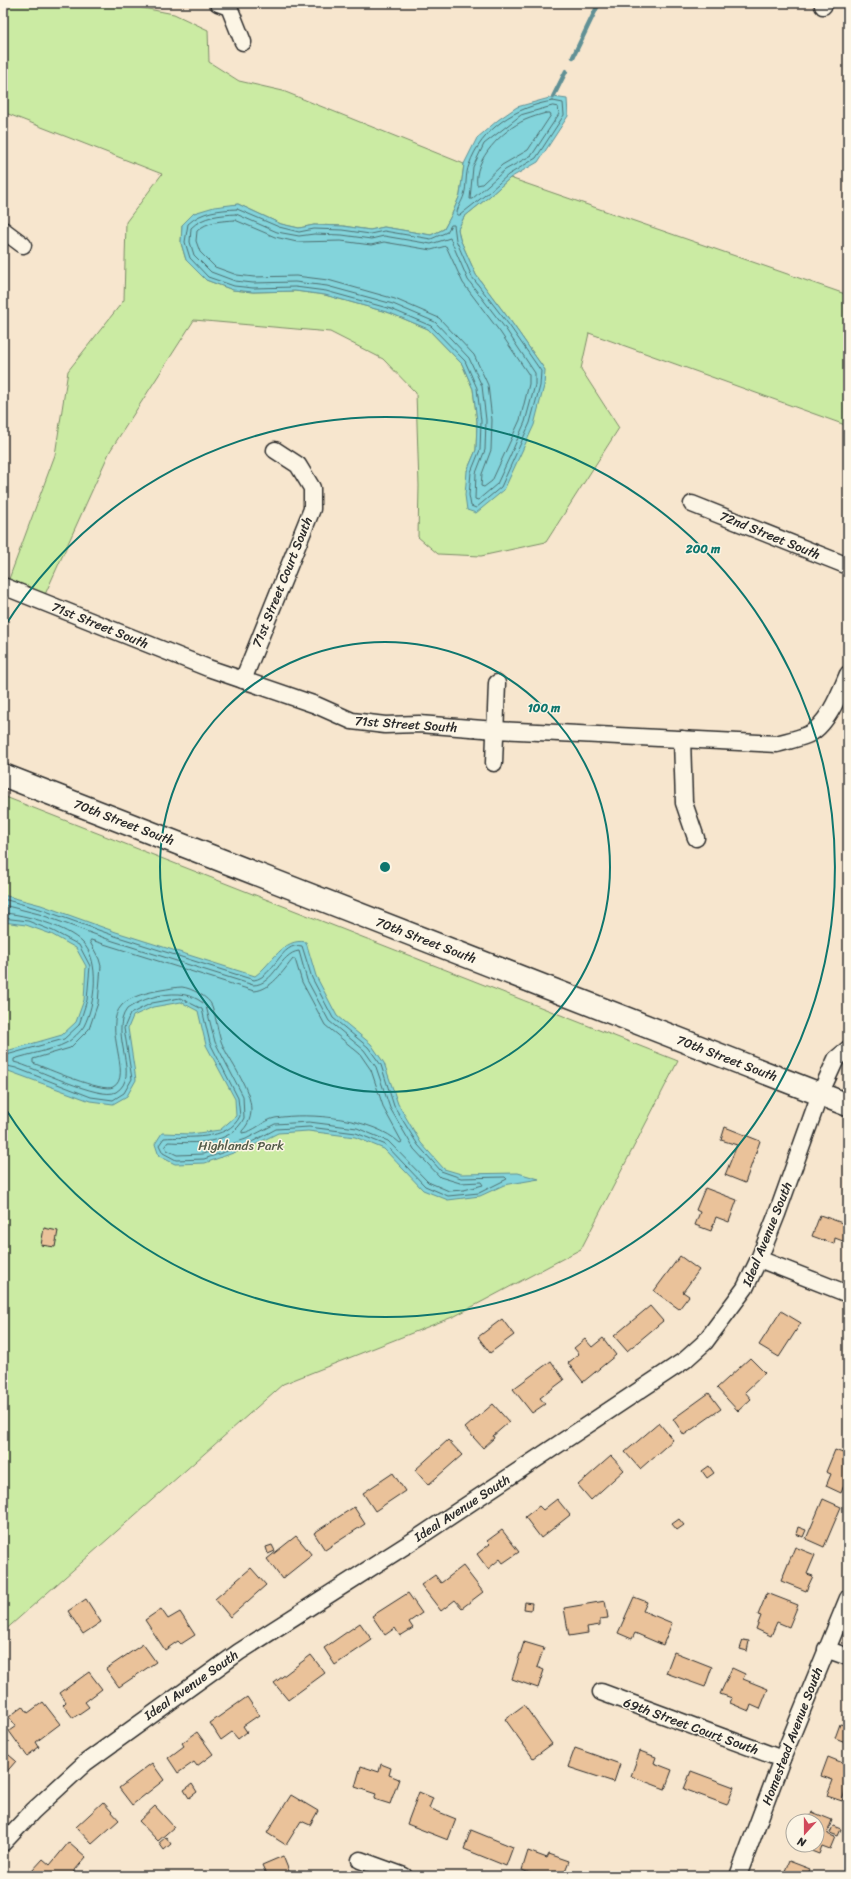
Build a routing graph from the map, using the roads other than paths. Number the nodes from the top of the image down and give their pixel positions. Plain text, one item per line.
1 (218, 3) edge
2 (243, 42) dead end
3 (3, 230) edge
4 (23, 245) dead end
5 (275, 450) dead end
6 (692, 504) dead end
7 (848, 566) edge
8 (3, 586) edge
9 (848, 674) edge
10 (243, 680) junction
11 (497, 683) dead end
12 (496, 730) junction
13 (682, 739) junction
14 (494, 763) dead end
15 (3, 775) edge
16 (696, 838) dead end
17 (848, 1049) edge
18 (820, 1094) junction
19 (848, 1105) edge
20 (759, 1259) junction
21 (848, 1294) edge
22 (848, 1598) edge
23 (826, 1649) junction
24 (848, 1657) edge
25 (601, 1692) dead end
26 (782, 1759) junction
27 (3, 1843) edge
28 (360, 1860) dead end
29 (404, 1876) edge
30 (738, 1876) edge

1 - 2 street
3 - 4 street
5 - 10 street, 71st Street Court South
6 - 7 street, 72nd Street South
8 - 10 street, 71st Street South
9 - 13 street, 71st Street South
10 - 12 street, 71st Street South
11 - 12 street
12 - 13 street, 71st Street South
12 - 14 street
13 - 16 street
15 - 18 main road, 70th Street South
17 - 18 street
18 - 19 main road, 70th Street South
18 - 20 street, Ideal Avenue South
20 - 21 street
20 - 27 street, Ideal Avenue South
22 - 23 street, Homestead Avenue South
23 - 24 street
23 - 26 street, Homestead Avenue South
25 - 26 street, 69th Street Court South
26 - 30 street, Homestead Avenue South
28 - 29 street

